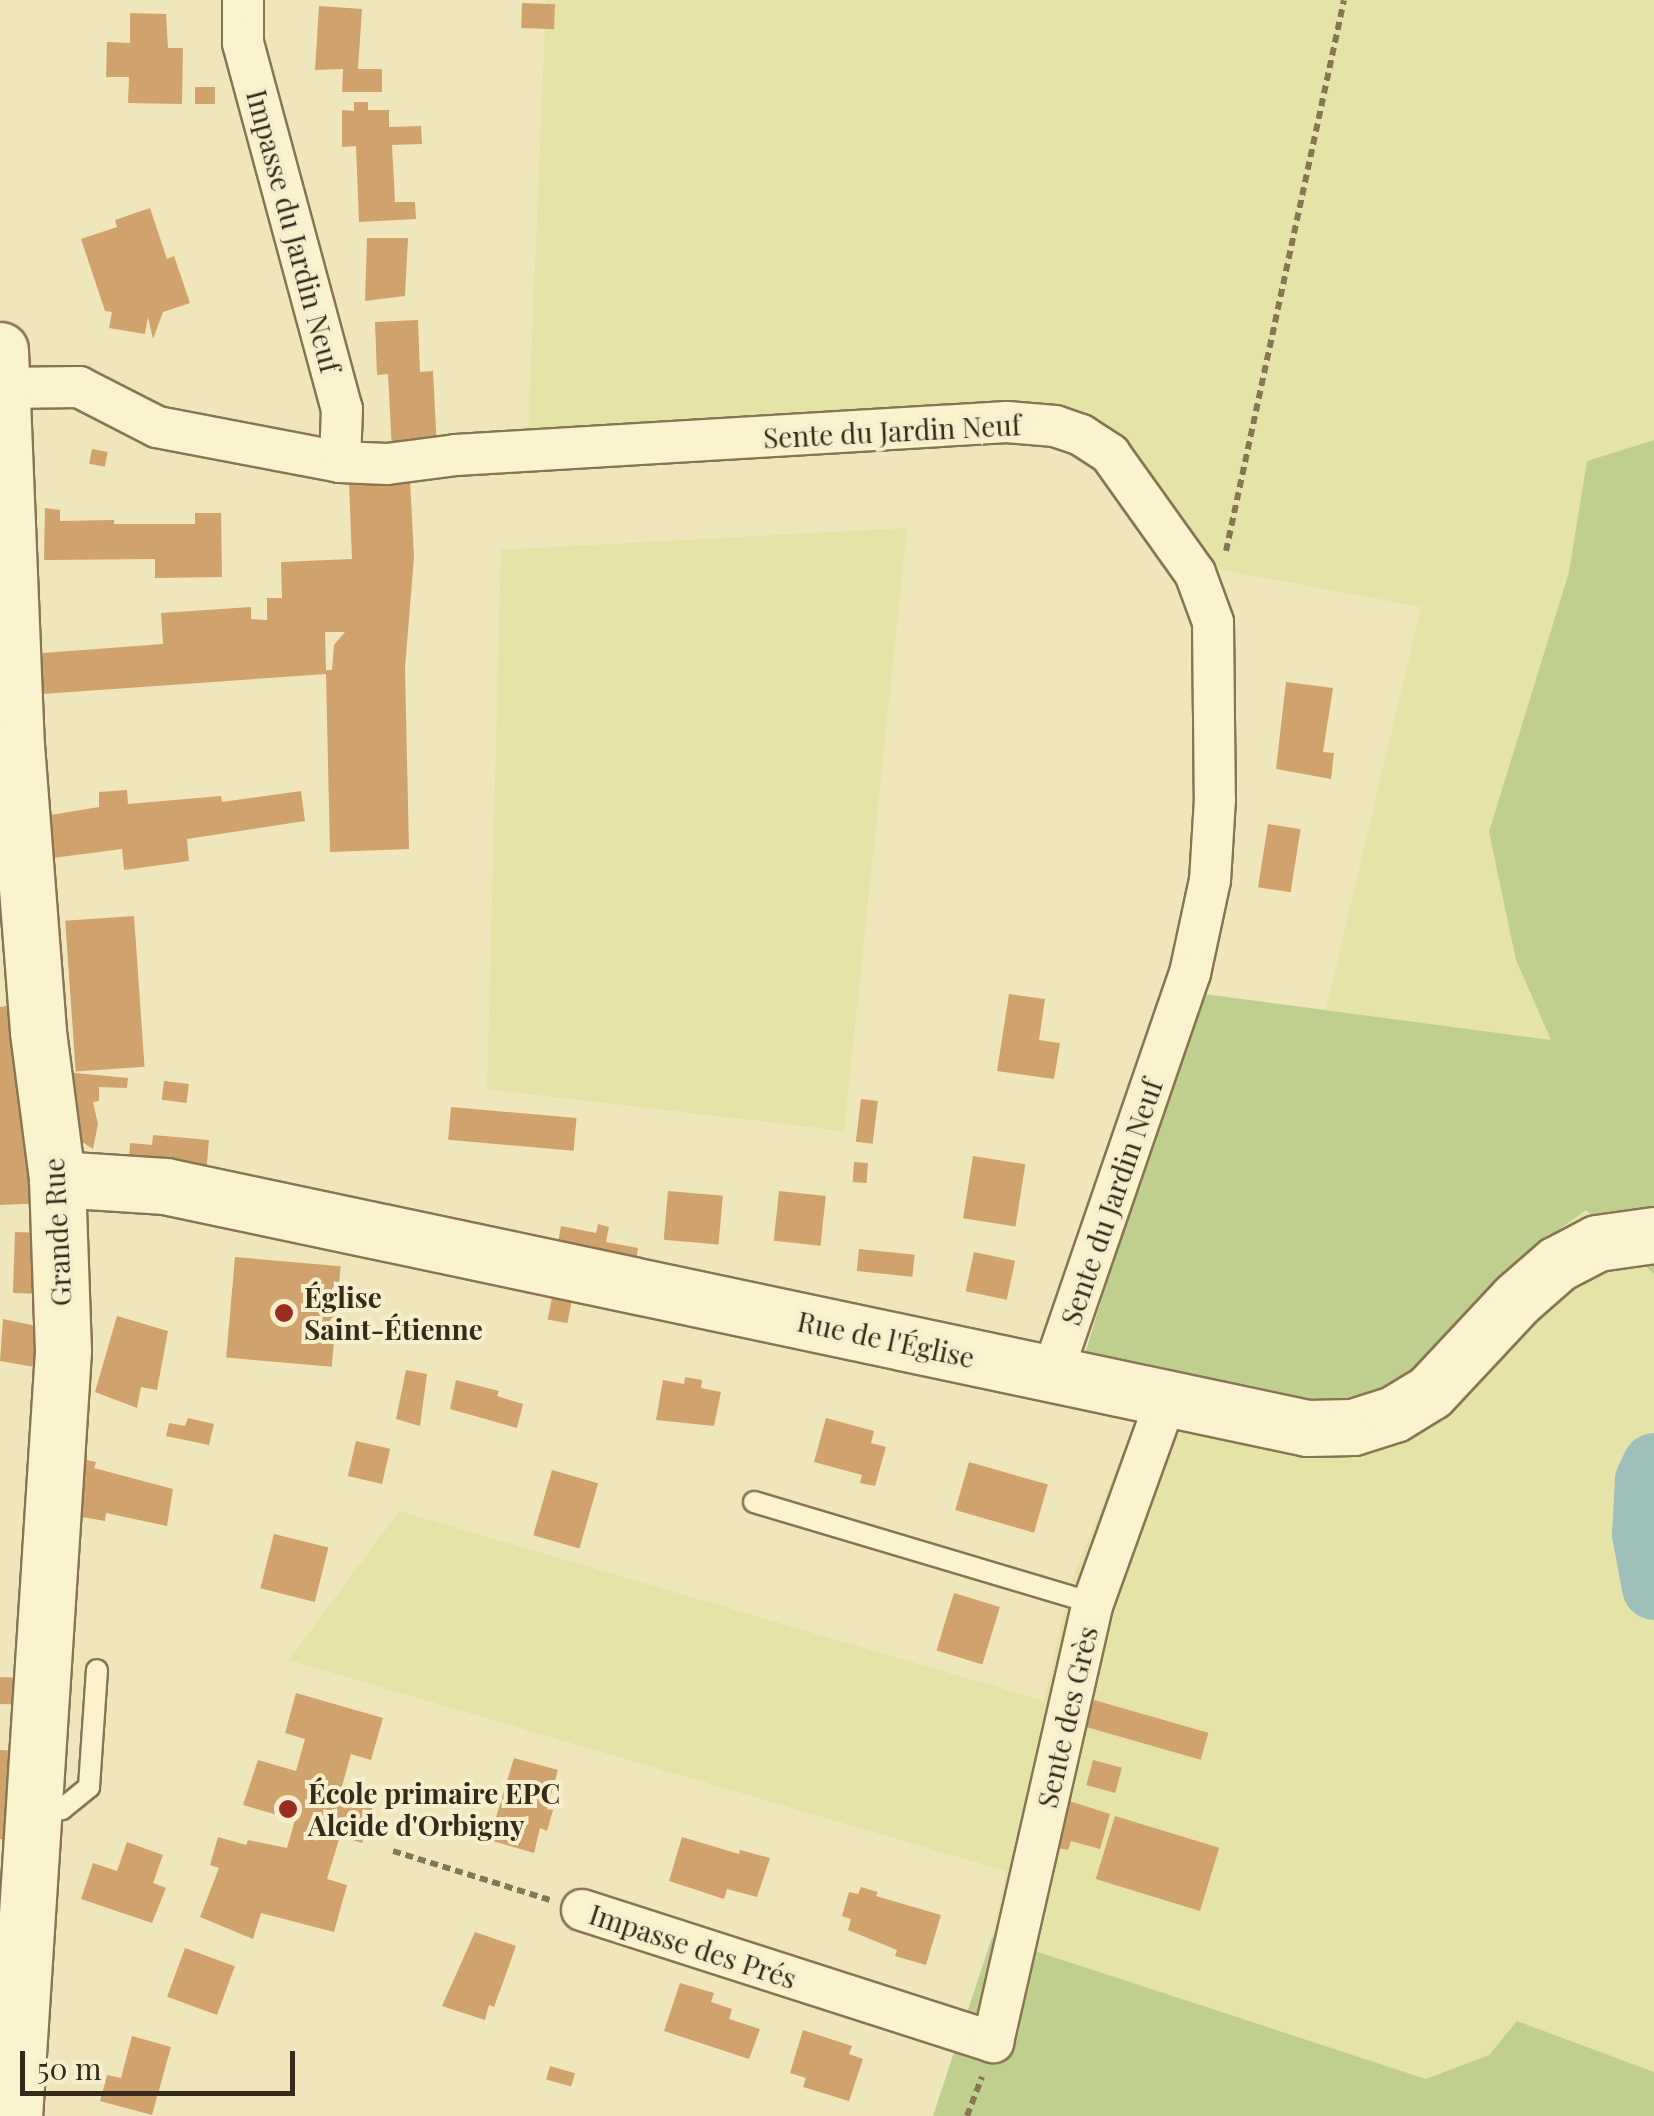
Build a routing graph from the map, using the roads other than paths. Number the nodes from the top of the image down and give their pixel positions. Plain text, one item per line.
1 (243, 0) edge
2 (2, 369) edge
3 (340, 462) junction
4 (7, 697) edge
5 (56, 1178) junction
6 (1654, 1235) edge
7 (1052, 1374) junction
8 (1166, 1400) junction
9 (754, 1502) dead end
10 (1093, 1603) junction
11 (98, 1670) dead end
12 (34, 1811) junction
13 (582, 1910) road end
14 (993, 2042) joint
15 (14, 2116) edge

1 - 3 street, Impasse du Jardin Neuf
2 - 3 street, Sente du Jardin Neuf
2 - 4 street, Grande Rue
3 - 7 street, Sente du Jardin Neuf
4 - 5 street, Grande Rue
5 - 7 street, Rue de l'Église
5 - 12 street, Grande Rue
6 - 8 street, Rue de l'Église
7 - 8 street, Rue de l'Église
8 - 10 street, Sente des Grès
9 - 10 lane
10 - 14 street, Sente des Grès
11 - 12 lane
12 - 15 street, Grande Rue
13 - 14 street, Impasse des Prés

